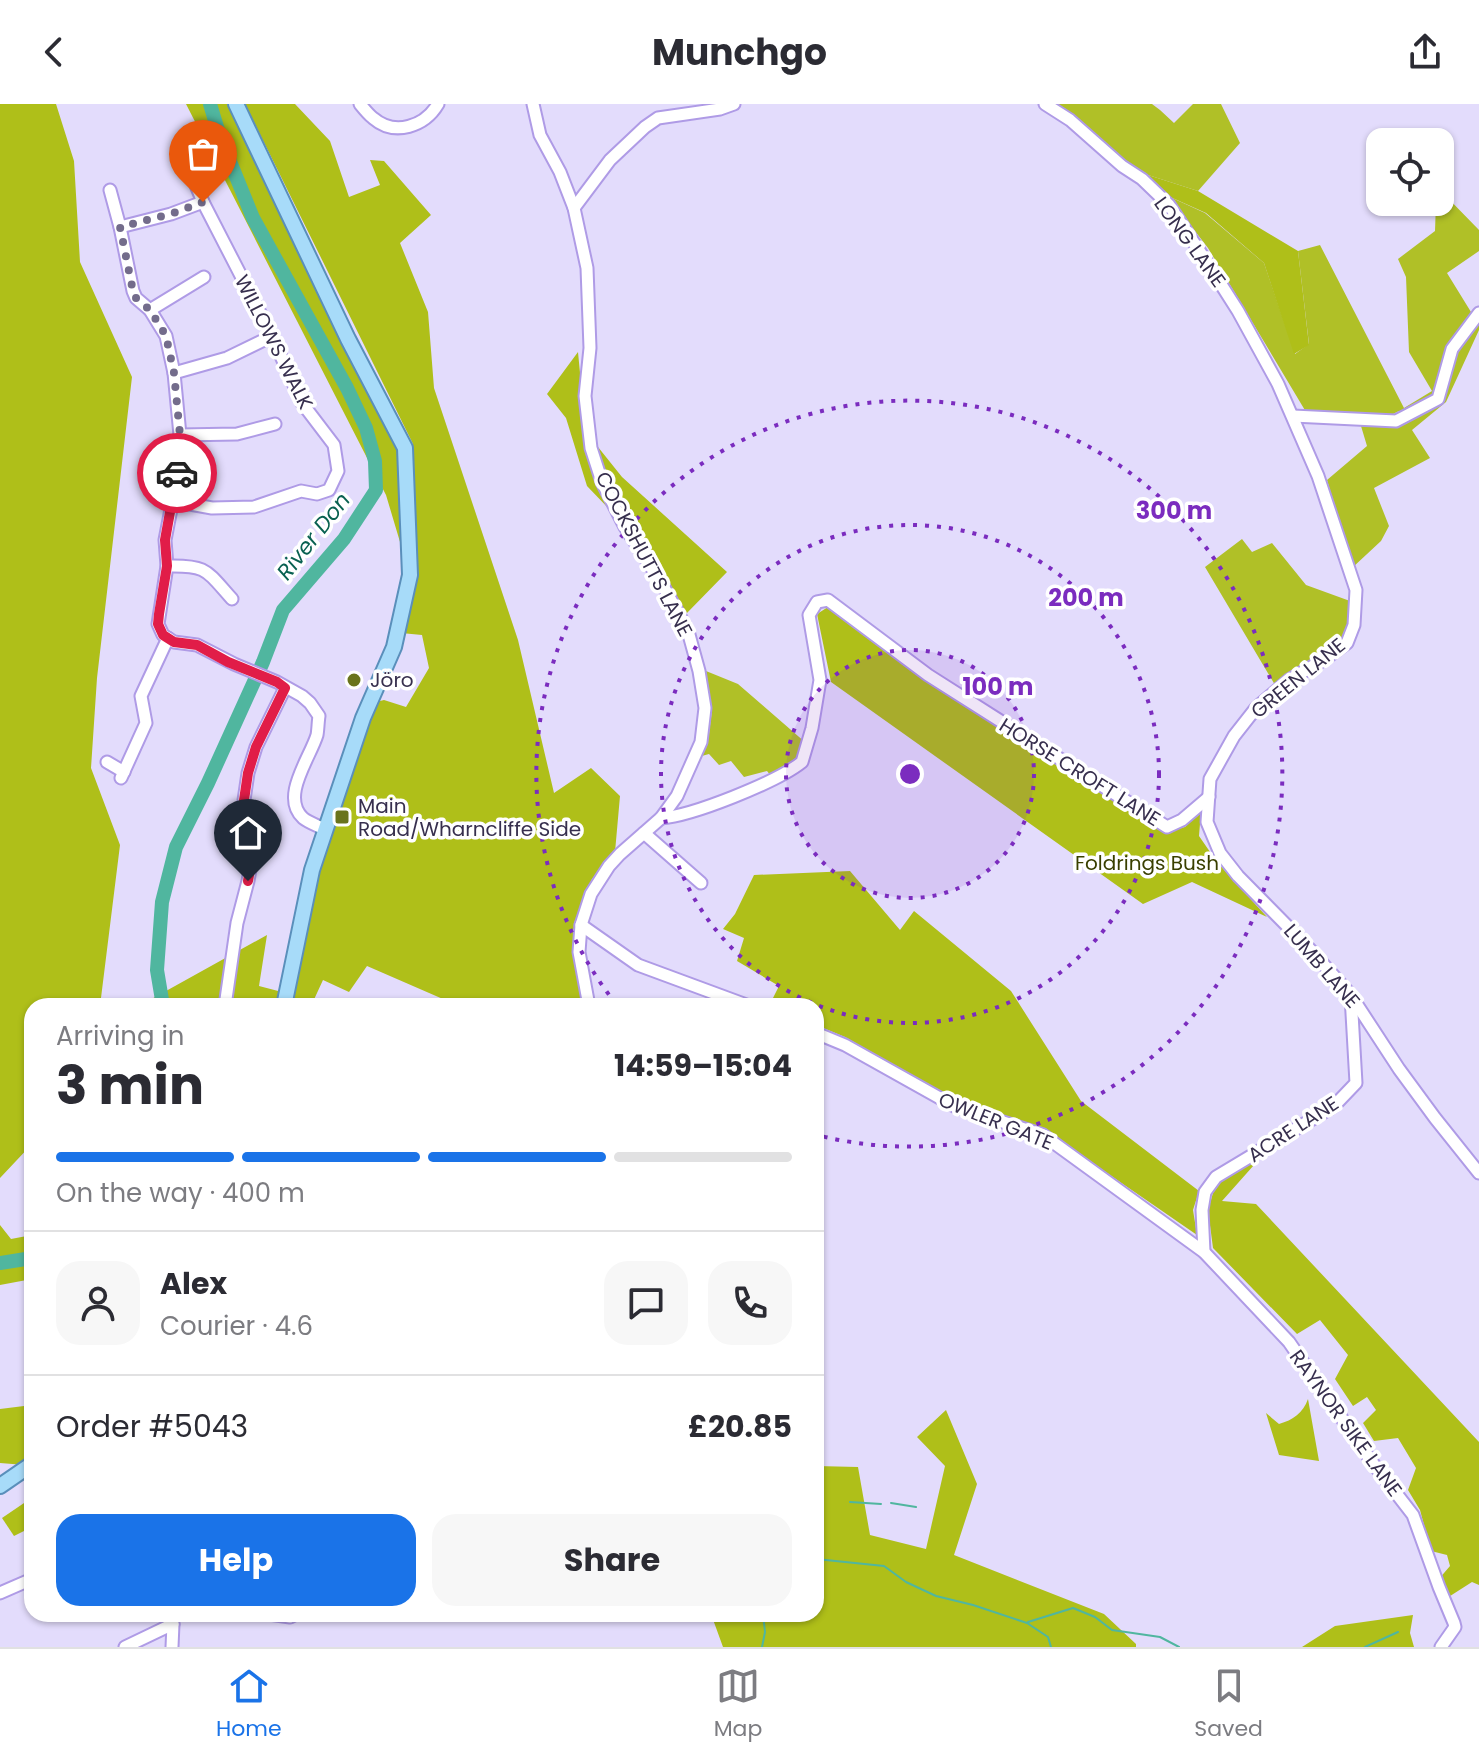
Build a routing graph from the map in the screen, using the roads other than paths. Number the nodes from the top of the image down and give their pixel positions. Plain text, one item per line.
1 (236, 104) edge
2 (360, 104) edge
3 (438, 104) edge
4 (533, 104) edge
5 (734, 104) edge
6 (1045, 104) edge
7 (193, 178) dead end
8 (110, 190) dead end
9 (203, 202) junction
10 (574, 208) junction
11 (120, 227) junction
12 (204, 277) dead end
13 (150, 310) junction
14 (1479, 313) edge
15 (272, 336) junction
16 (174, 373) junction
17 (1293, 416) junction
18 (275, 424) dead end
19 (180, 435) junction
20 (173, 501) junction
21 (167, 566) junction
22 (232, 599) dead end
23 (168, 638) junction
24 (281, 685) junction
25 (107, 762) dead end
26 (1209, 797) junction
27 (661, 818) junction
28 (326, 830) junction
29 (644, 833) junction
30 (701, 883) dead end
31 (581, 925) junction
32 (1350, 994) junction
33 (226, 998) edge
34 (286, 998) edge
35 (588, 998) edge
36 (727, 998) edge
37 (824, 1036) edge
38 (1479, 1173) edge
39 (1204, 1252) junction
40 (24, 1470) edge
41 (0, 1486) edge
42 (24, 1582) edge
43 (0, 1593) edge
44 (166, 1622) edge
45 (171, 1622) edge
46 (125, 1647) edge
47 (172, 1647) edge
48 (1441, 1647) edge

1 - 28 main road
2 - 3 street
4 - 10 street, COCKSHUTTS LANE
5 - 10 street
6 - 17 street, LONG LANE
7 - 9 street, WILLOWS WALK
8 - 11 street
9 - 11 street
9 - 15 street, WILLOWS WALK
10 - 27 street, COCKSHUTTS LANE
11 - 13 street
12 - 13 street
13 - 16 street
14 - 17 street
15 - 16 street
15 - 20 street, WILLOWS WALK
16 - 19 street
17 - 26 street, GREEN LANE
18 - 19 street
19 - 20 street
20 - 21 street
21 - 22 street
21 - 23 street
23 - 24 street
23 - 25 street
24 - 28 street
24 - 33 street
26 - 27 street, HORSE CROFT LANE
26 - 32 street, LUMB LANE
27 - 29 street, COCKSHUTTS LANE
28 - 34 main road
29 - 30 street
29 - 31 street, COCKSHUTTS LANE
31 - 35 street
31 - 36 street
32 - 38 street, LUMB LANE
32 - 39 street, ACRE LANE
37 - 39 street, OWLER GATE
39 - 48 street, RAYNOR SIKE LANE
40 - 41 main road
42 - 43 street
44 - 46 street
45 - 47 street

